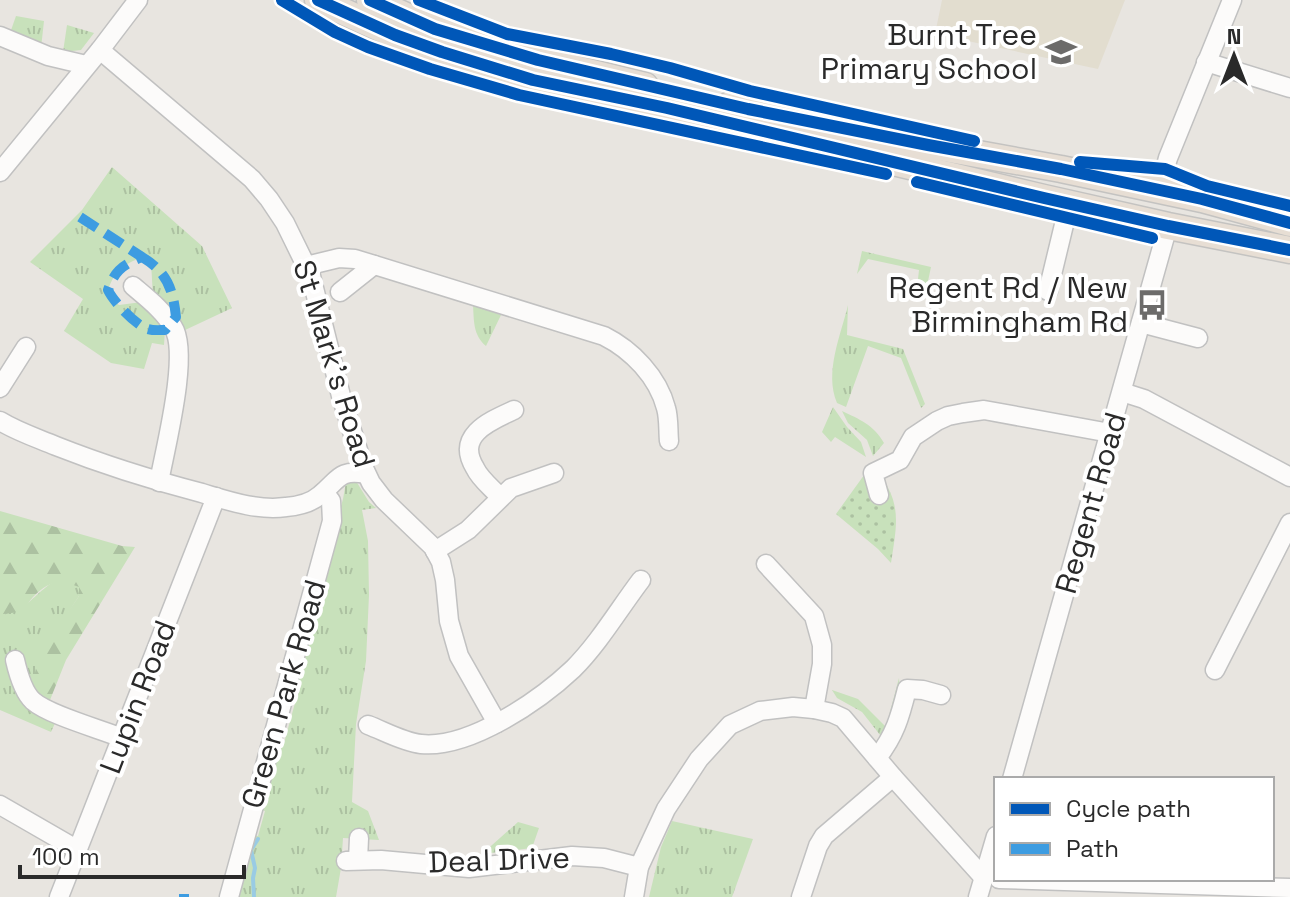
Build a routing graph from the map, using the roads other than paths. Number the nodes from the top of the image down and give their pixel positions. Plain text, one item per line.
1 (138, 0) edge
2 (318, 0) edge
3 (370, 0) edge
4 (1232, 0) edge
5 (0, 36) edge
6 (100, 50) junction
7 (1206, 62) junction
8 (86, 65) junction
9 (536, 70) junction
10 (1290, 88) edge
11 (928, 145) junction
12 (0, 172) edge
13 (1166, 192) junction
14 (1069, 204) junction
15 (1290, 223) edge
16 (1168, 226) junction
17 (1290, 250) edge
18 (374, 265) junction
19 (306, 266) junction
20 (133, 286) dead end
21 (1048, 291) dead end
22 (340, 292) dead end
23 (1141, 323) junction
24 (1198, 338) dead end
25 (26, 347) dead end
26 (0, 388) edge
27 (1122, 392) junction
28 (514, 410) dead end
29 (0, 421) edge
30 (351, 431) junction
31 (1110, 433) junction
32 (669, 441) dead end
33 (554, 473) dead end
34 (366, 474) junction
35 (1290, 477) edge
36 (159, 482) junction
37 (326, 489) junction
38 (879, 495) dead end
39 (216, 497) junction
40 (500, 497) junction
41 (1290, 523) edge
42 (435, 551) junction
43 (766, 564) dead end
44 (641, 580) dead end
45 (15, 660) dead end
46 (1215, 670) dead end
47 (941, 695) dead end
48 (814, 709) junction
49 (497, 723) junction
50 (368, 725) dead end
51 (122, 738) junction
52 (877, 758) junction
53 (893, 777) junction
54 (1013, 777) edge
55 (0, 805) edge
56 (359, 838) dead end
57 (78, 850) junction
58 (639, 867) junction
59 (993, 879) edge
60 (1080, 881) edge
61 (1290, 888) edge
62 (59, 897) edge
63 (229, 897) edge
64 (634, 897) edge
65 (801, 897) edge
66 (978, 897) edge

1 - 6 street
2 - 9 highway
3 - 9 highway
4 - 7 street
5 - 8 street
6 - 8 street
6 - 19 street, St Mark's Road
7 - 10 street
7 - 13 street
8 - 12 street
9 - 11 highway
9 - 14 highway
11 - 13 highway
11 - 16 highway
13 - 15 highway
13 - 16 highway
14 - 16 highway
14 - 21 street
16 - 17 highway
16 - 23 street, Regent Road
18 - 19 street
18 - 22 street
18 - 32 street
19 - 30 street, St Mark's Road
20 - 36 street
23 - 24 street
23 - 27 street, Regent Road
25 - 26 street
27 - 31 street, Regent Road
27 - 35 street
28 - 40 street
29 - 36 street
30 - 34 street, St Mark's Road
30 - 37 street
31 - 38 street
31 - 54 street, Regent Road
33 - 40 street
34 - 37 street
34 - 42 street, St Mark's Road
36 - 39 street
37 - 39 street
37 - 63 street, Green Park Road
39 - 51 street, Lupin Road
40 - 42 street
41 - 46 street
42 - 49 street, St Mark's Road
43 - 48 street
44 - 49 street
45 - 51 street
47 - 52 street
48 - 52 street
48 - 58 street
49 - 50 street
51 - 57 street, Lupin Road
52 - 53 street
53 - 59 street
53 - 65 street
55 - 57 street
56 - 58 street, Deal Drive
57 - 62 street, Lupin Road
58 - 64 street
59 - 66 street
60 - 61 street

